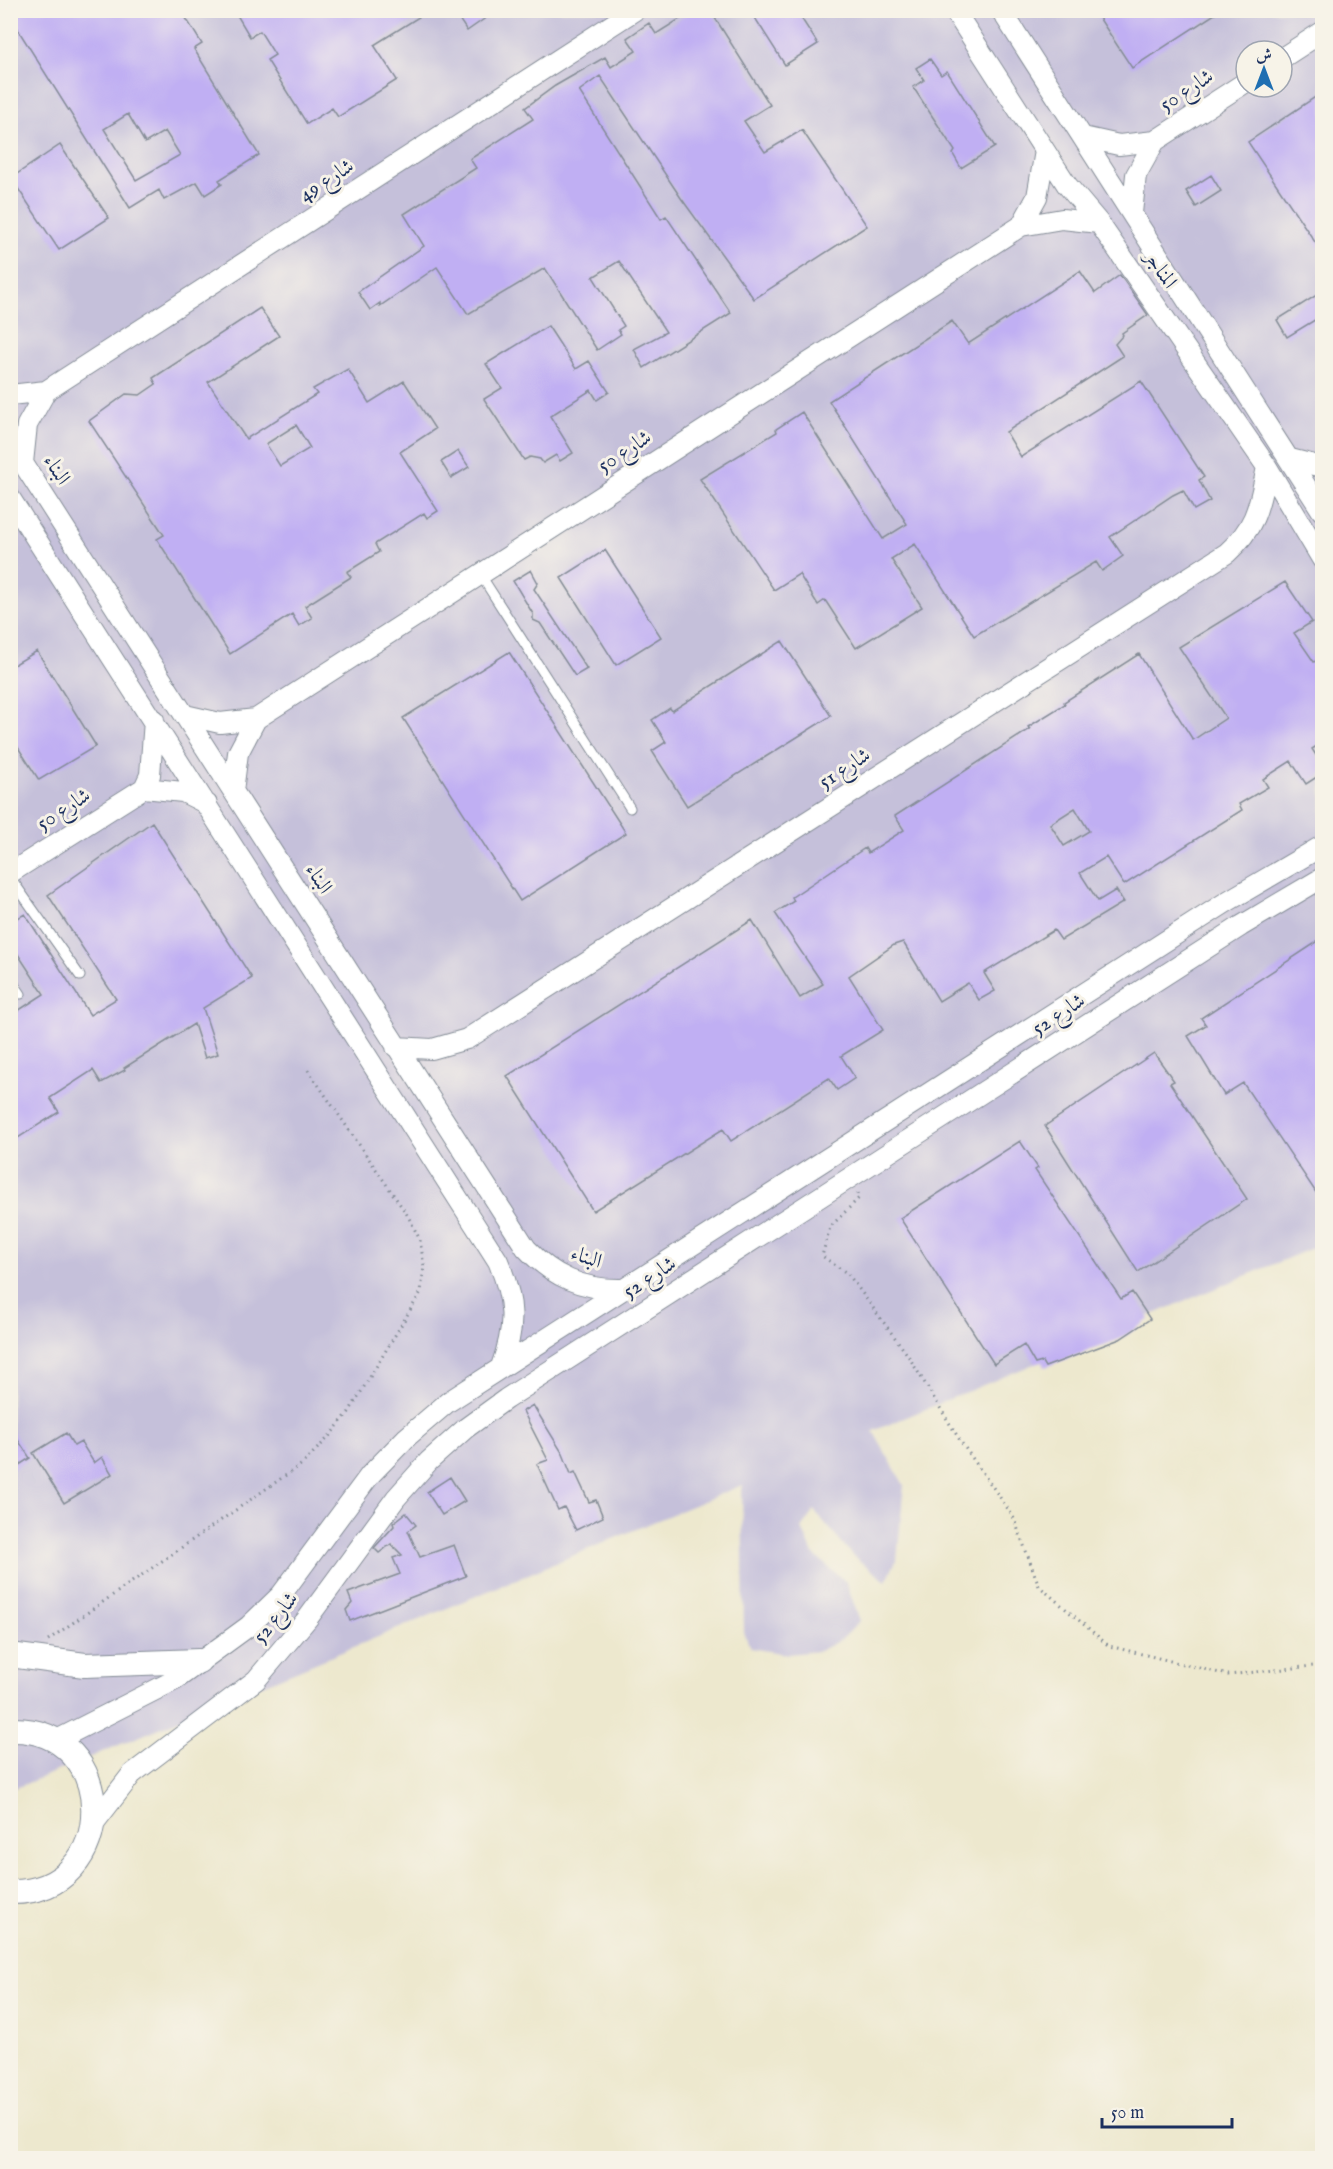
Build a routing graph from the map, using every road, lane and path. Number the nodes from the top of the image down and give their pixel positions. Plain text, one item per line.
1 (635, 10) edge
2 (954, 10) edge
3 (1001, 10) edge
4 (1323, 32) edge
5 (1294, 50) edge
6 (1234, 90) edge
7 (1083, 137) junction
8 (1155, 141) junction
9 (1045, 151) junction
10 (1132, 213) junction
11 (1099, 223) junction
12 (1021, 226) junction
13 (45, 391) junction
14 (10, 395) edge
15 (10, 443) edge
16 (1290, 459) junction
17 (23, 463) junction
18 (1267, 467) junction
19 (1323, 467) edge
20 (10, 498) edge
21 (1323, 511) edge
22 (1323, 559) edge
23 (480, 574) junction
24 (185, 715) junction
25 (256, 719) junction
26 (154, 720) junction
27 (144, 788) junction
28 (233, 790) junction
29 (208, 804) junction
30 (630, 808) dead end
31 (1323, 846) edge
32 (10, 875) edge
33 (1323, 878) edge
34 (80, 976) dead end
35 (10, 978) edge
36 (21, 994) dead end
37 (396, 1047) junction
38 (308, 1070) dead end
39 (857, 1174) junction
40 (623, 1289) junction
41 (501, 1367) junction
42 (44, 1643) dead end
43 (10, 1655) edge
44 (199, 1661) junction
45 (1323, 1665) edge
46 (14, 1726) edge
47 (55, 1741) junction
48 (94, 1822) junction
49 (10, 1892) edge

1 - 13 street, شارع 49
2 - 9 street, المناجر
3 - 7 street, المناجر
4 - 5 street
6 - 8 street, شارع 50
7 - 8 street, شارع 50
7 - 10 street, المناجر
8 - 10 street, شارع 50
9 - 11 street, المناجر
9 - 12 street, شارع 50
10 - 16 street, المناجر
11 - 12 street, شارع 50
11 - 18 street, المناجر
12 - 23 street, شارع 50
13 - 14 street, شارع 49
13 - 17 street, شارع 49
15 - 17 street, البناء
16 - 19 street
16 - 21 street, المناجر
17 - 24 street, البناء
18 - 22 street, المناجر
18 - 37 street, شارع 51
20 - 26 street
23 - 25 street, شارع 50
23 - 30 lane
24 - 25 street, شارع 50
24 - 28 street, البناء
25 - 28 street, شارع 50
26 - 27 street
26 - 29 street
27 - 29 street
27 - 32 street, شارع 50
28 - 37 street, البناء
29 - 41 street
31 - 40 street, شارع 52
32 - 34 lane
33 - 39 street, شارع 52
35 - 36 lane
37 - 40 street, البناء
38 - 42 path
39 - 45 path
39 - 48 street, شارع 52
40 - 41 street, شارع 52
41 - 44 street, شارع 52
43 - 44 street
44 - 47 street, شارع 52
46 - 47 street
47 - 48 street
48 - 49 street

